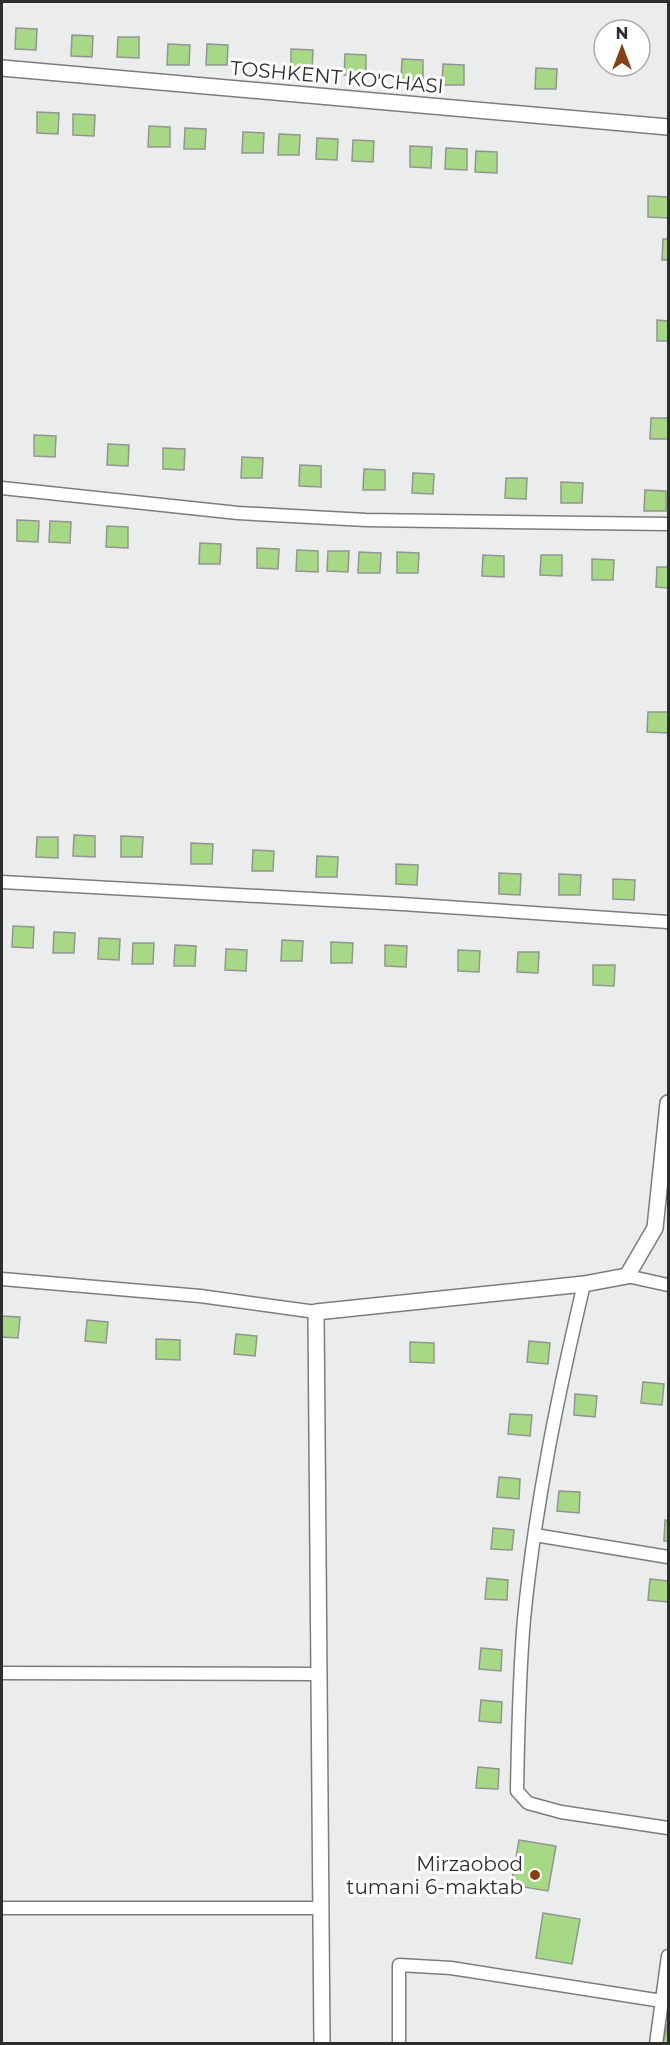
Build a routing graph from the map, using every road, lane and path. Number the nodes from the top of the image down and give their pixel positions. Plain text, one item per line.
1 (2, 68) edge
2 (669, 128) edge
3 (2, 488) edge
4 (669, 524) edge
5 (2, 882) edge
6 (669, 922) edge
7 (669, 1103) edge
8 (627, 1276) junction
9 (2, 1279) edge
10 (584, 1284) junction
11 (669, 1286) edge
12 (316, 1312) junction
13 (535, 1534) junction
14 (669, 1557) edge
15 (2, 1673) edge
16 (319, 1674) junction
17 (669, 1828) edge
18 (2, 1908) edge
19 (321, 1908) junction
20 (669, 1956) edge
21 (662, 2001) junction
22 (322, 2043) edge
23 (399, 2043) edge
24 (656, 2043) edge

1 - 2 street, TOSHKENT KO'CHASI
3 - 4 street
5 - 6 street
7 - 8 street
8 - 10 street
8 - 11 street
9 - 12 street
10 - 12 street
10 - 13 street
12 - 16 street
13 - 14 street
13 - 17 street
15 - 16 street
16 - 19 street
18 - 19 street
19 - 22 street
20 - 21 street
21 - 23 street
21 - 24 street

